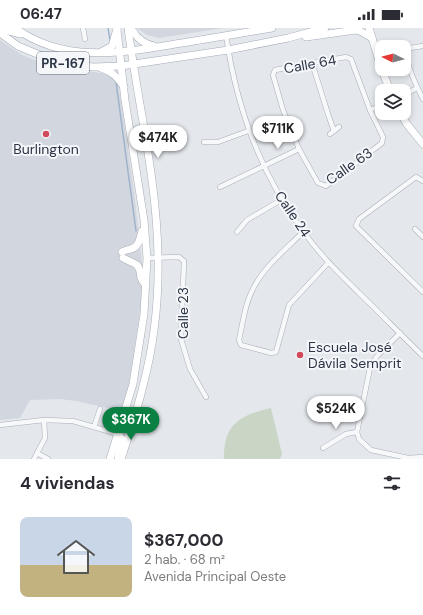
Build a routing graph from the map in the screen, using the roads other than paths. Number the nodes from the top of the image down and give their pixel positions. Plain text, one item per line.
1 (15, 28) edge
2 (83, 28) edge
3 (128, 28) edge
4 (131, 28) edge
5 (272, 28) edge
6 (325, 28) edge
7 (356, 28) edge
8 (364, 28) edge
9 (369, 28) edge
10 (0, 29) edge
11 (117, 29) edge
12 (0, 33) edge
13 (226, 35) junction
14 (27, 36) junction
15 (288, 38) junction
16 (372, 38) junction
17 (85, 39) dead end
18 (423, 46) edge
19 (158, 47) junction
20 (228, 50) junction
21 (131, 51) junction
22 (120, 52) junction
23 (95, 53) junction
24 (312, 63) junction
25 (133, 64) junction
26 (97, 66) junction
27 (121, 66) junction
28 (387, 84) edge
29 (124, 87) junction
30 (418, 88) junction
31 (411, 92) edge
32 (423, 99) edge
33 (375, 108) edge
34 (370, 110) junction
35 (405, 120) edge
36 (339, 127) dead end
37 (248, 131) junction
38 (204, 142) dead end
39 (423, 144) edge
40 (299, 149) junction
41 (263, 166) junction
42 (423, 181) edge
43 (220, 187) dead end
44 (281, 200) junction
45 (144, 227) junction
46 (415, 229) dead end
47 (237, 232) dead end
48 (303, 232) junction
49 (423, 237) edge
50 (147, 258) junction
51 (158, 258) junction
52 (328, 263) junction
53 (146, 286) junction
54 (423, 292) edge
55 (400, 333) junction
56 (423, 356) edge
57 (132, 389) junction
58 (206, 397) dead end
59 (100, 409) dead end
60 (44, 420) junction
61 (0, 425) edge
62 (94, 427) junction
63 (357, 432) junction
64 (118, 434) junction
65 (129, 435) junction
66 (323, 448) dead end
67 (37, 453) junction
68 (423, 457) edge
69 (34, 459) edge
70 (48, 459) edge
71 (110, 459) edge
72 (119, 459) edge

1 - 14 main road, PR-167
2 - 17 street
3 - 21 main road
4 - 19 main road
5 - 13 main road, PR-167
6 - 15 main road, PR-167
7 - 8 main road
9 - 16 main road
10 - 14 main road
11 - 22 main road
11 - 23 main road
12 - 26 main road, PR-167
13 - 19 main road, PR-167
13 - 20 street, Calle 24
14 - 23 main road, PR-167
15 - 16 main road
15 - 20 main road, PR-167
16 - 28 main road
18 - 30 street
19 - 21 main road, PR-167
20 - 25 main road, PR-167
20 - 37 street, Calle 24
21 - 22 main road, PR-167
21 - 25 main road
22 - 23 main road, PR-167
22 - 27 main road
24 - 34 street, Calle 64
24 - 36 street
24 - 40 street, Calle 64
25 - 27 main road, PR-167
25 - 51 main road
26 - 27 main road, PR-167
26 - 29 main road
27 - 29 main road
29 - 45 main road
30 - 31 street
30 - 32 street
33 - 34 street
34 - 40 street, Calle 63
35 - 39 main road
37 - 38 street
37 - 41 street, Calle 24
40 - 41 street
41 - 43 street
41 - 44 street, Calle 24
42 - 54 street
44 - 47 street
44 - 48 street, Calle 24
45 - 50 main road
45 - 53 main road
46 - 49 street
48 - 52 street, Calle 24
48 - 52 street
50 - 51 street, Calle 23
50 - 53 main road
51 - 58 street, Calle 23
51 - 65 main road
52 - 55 street, Calle 24
53 - 57 main road
55 - 56 street, Calle 24
55 - 63 street
57 - 64 main road
57 - 65 main road
59 - 62 street
60 - 61 street
60 - 62 street
60 - 67 street
62 - 64 street
63 - 66 street
63 - 68 street
64 - 71 main road
64 - 72 main road
65 - 72 main road
67 - 69 street
67 - 70 street

